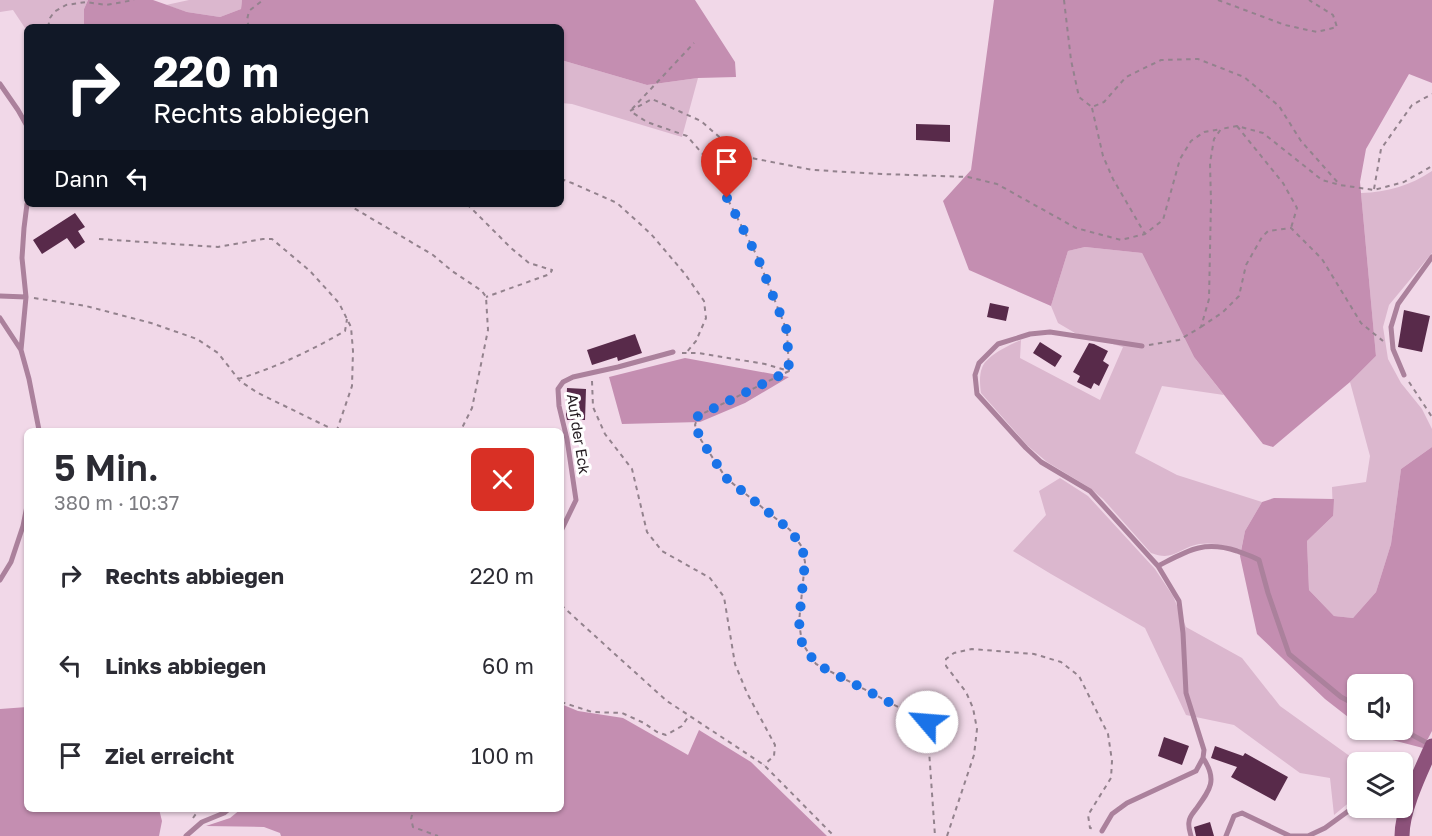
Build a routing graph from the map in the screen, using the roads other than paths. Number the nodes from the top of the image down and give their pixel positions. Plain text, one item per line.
1 (0, 84) edge
2 (24, 121) edge
3 (27, 207) edge
4 (1432, 257) edge
5 (0, 296) edge
6 (26, 297) junction
7 (0, 318) edge
8 (1142, 346) road end
9 (21, 350) junction
10 (673, 352) road end
11 (1404, 375) road end
12 (39, 428) edge
13 (24, 521) edge
14 (564, 525) edge
15 (1158, 566) junction
16 (0, 579) edge
17 (1347, 700) edge
18 (1413, 736) edge
19 (1432, 746) edge
20 (1203, 758) junction
21 (1413, 778) edge
22 (226, 812) edge
23 (1347, 812) edge
24 (1404, 818) edge
25 (1102, 831) road end
26 (186, 836) edge
27 (1191, 836) edge
28 (1226, 836) edge
29 (1402, 836) edge

1 - 2 lane
3 - 6 lane
4 - 11 lane
5 - 6 lane
6 - 9 lane
7 - 9 lane
8 - 15 lane
9 - 12 lane
10 - 14 lane, Auf der Eck
13 - 16 lane
15 - 17 lane
15 - 20 lane
18 - 19 lane
19 - 21 street
20 - 25 lane
20 - 27 lane
22 - 26 lane
23 - 28 lane
24 - 29 street

